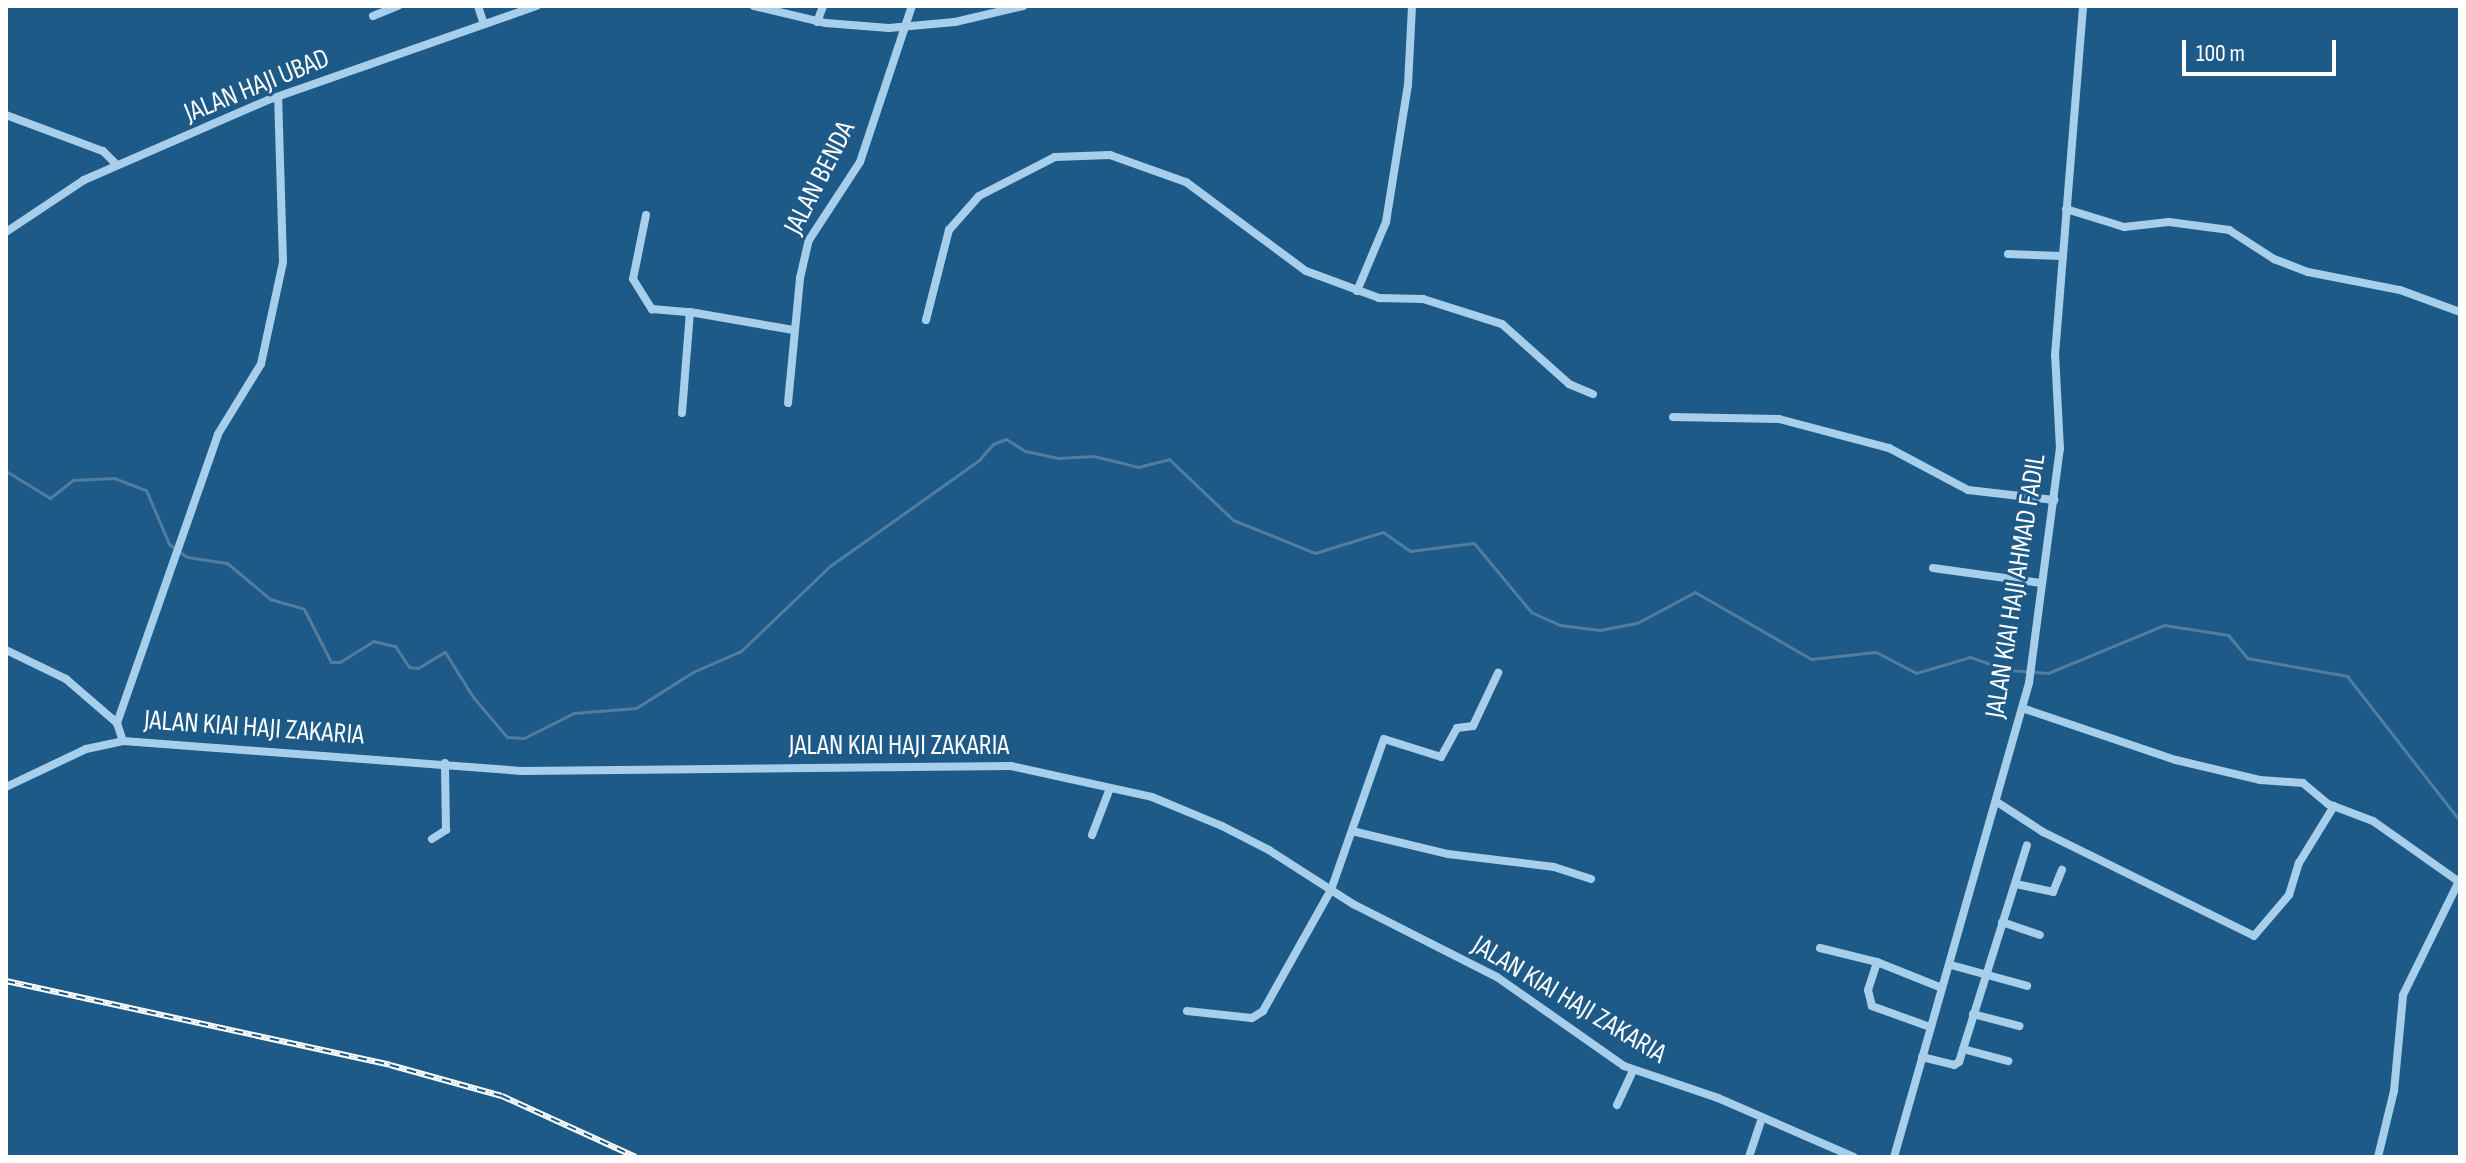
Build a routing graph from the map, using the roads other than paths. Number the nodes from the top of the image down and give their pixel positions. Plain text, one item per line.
1 (398, 6) edge
2 (478, 6) edge
3 (537, 6) edge
4 (754, 6) edge
5 (823, 6) edge
6 (912, 6) edge
7 (1023, 6) edge
8 (1412, 6) edge
9 (2083, 6) edge
10 (786, 10) edge
11 (373, 16) dead end
12 (817, 22) junction
13 (484, 24) junction
14 (909, 27) junction
15 (278, 97) junction
16 (6, 115) edge
17 (117, 165) junction
18 (2066, 209) junction
19 (646, 215) dead end
20 (6, 232) edge
21 (2008, 254) dead end
22 (2063, 256) junction
23 (1357, 291) junction
24 (690, 312) junction
25 (2460, 312) edge
26 (926, 320) dead end
27 (793, 330) junction
28 (1593, 394) dead end
29 (788, 403) dead end
30 (682, 413) dead end
31 (1673, 417) dead end
32 (2054, 500) junction
33 (1933, 568) dead end
34 (2041, 583) junction
35 (6, 650) edge
36 (1498, 673) dead end
37 (2022, 708) junction
38 (117, 723) junction
39 (123, 741) junction
40 (445, 763) junction
41 (6, 787) edge
42 (1110, 788) junction
43 (1997, 802) junction
44 (2334, 806) junction
45 (1352, 831) junction
46 (1092, 835) dead end
47 (432, 839) dead end
48 (2027, 845) dead end
49 (2062, 870) dead end
50 (1591, 879) dead end
51 (2459, 880) edge
52 (2016, 884) junction
53 (1331, 890) junction
54 (2002, 922) junction
55 (2040, 935) dead end
56 (1820, 948) dead end
57 (1877, 962) junction
58 (1951, 965) junction
59 (1985, 976) junction
60 (2027, 986) dead end
61 (1942, 988) junction
62 (1187, 1011) dead end
63 (1973, 1014) junction
64 (2019, 1026) dead end
65 (1930, 1027) junction
66 (1963, 1049) junction
67 (1922, 1057) junction
68 (2008, 1061) dead end
69 (1633, 1070) junction
70 (1617, 1105) dead end
71 (1762, 1118) junction
72 (1749, 1157) edge
73 (1854, 1157) edge
74 (1894, 1157) edge
75 (2378, 1157) edge

1 - 11 street
2 - 13 street
3 - 13 street, JALAN HAJI UBAD
4 - 10 street
5 - 12 street
6 - 14 street, JALAN BENDA
7 - 14 street
8 - 23 street
9 - 18 street, JALAN KIAI HAJI AHMAD FADIL
10 - 12 street
12 - 14 street
13 - 15 street, JALAN HAJI UBAD
14 - 27 street, JALAN BENDA
15 - 17 street, JALAN HAJI UBAD
15 - 38 street
16 - 17 street
17 - 20 street, JALAN HAJI UBAD
18 - 22 street, JALAN KIAI HAJI AHMAD FADIL
18 - 25 street
19 - 24 street
21 - 22 street
22 - 32 street, JALAN KIAI HAJI AHMAD FADIL
23 - 26 street
23 - 28 street
24 - 27 street
24 - 30 street
27 - 29 street, JALAN BENDA
31 - 32 street
32 - 34 street, JALAN KIAI HAJI AHMAD FADIL
33 - 34 street
34 - 37 street, JALAN KIAI HAJI AHMAD FADIL
35 - 38 street
36 - 45 street
37 - 43 street, JALAN KIAI HAJI AHMAD FADIL
37 - 44 street
38 - 39 street
39 - 40 street, JALAN KIAI HAJI ZAKARIA
39 - 41 street, JALAN KIAI HAJI ZAKARIA
40 - 42 street, JALAN KIAI HAJI ZAKARIA
40 - 47 street
42 - 46 street
42 - 53 street, JALAN KIAI HAJI ZAKARIA
43 - 44 street
43 - 58 street, JALAN KIAI HAJI AHMAD FADIL
44 - 51 street
45 - 50 street
45 - 53 street
48 - 52 street
49 - 52 street
51 - 75 street
52 - 54 street
53 - 62 street
53 - 69 street, JALAN KIAI HAJI ZAKARIA
54 - 55 street
54 - 59 street
56 - 57 street
57 - 61 street
57 - 65 street
58 - 59 street
58 - 61 street, JALAN KIAI HAJI AHMAD FADIL
59 - 60 street
59 - 63 street
61 - 65 street, JALAN KIAI HAJI AHMAD FADIL
63 - 64 street
63 - 66 street
65 - 67 street, JALAN KIAI HAJI AHMAD FADIL
66 - 67 street
66 - 68 street
67 - 74 street, JALAN KIAI HAJI AHMAD FADIL
69 - 70 street
69 - 71 street, JALAN KIAI HAJI ZAKARIA
71 - 72 street
71 - 73 street, JALAN KIAI HAJI ZAKARIA

